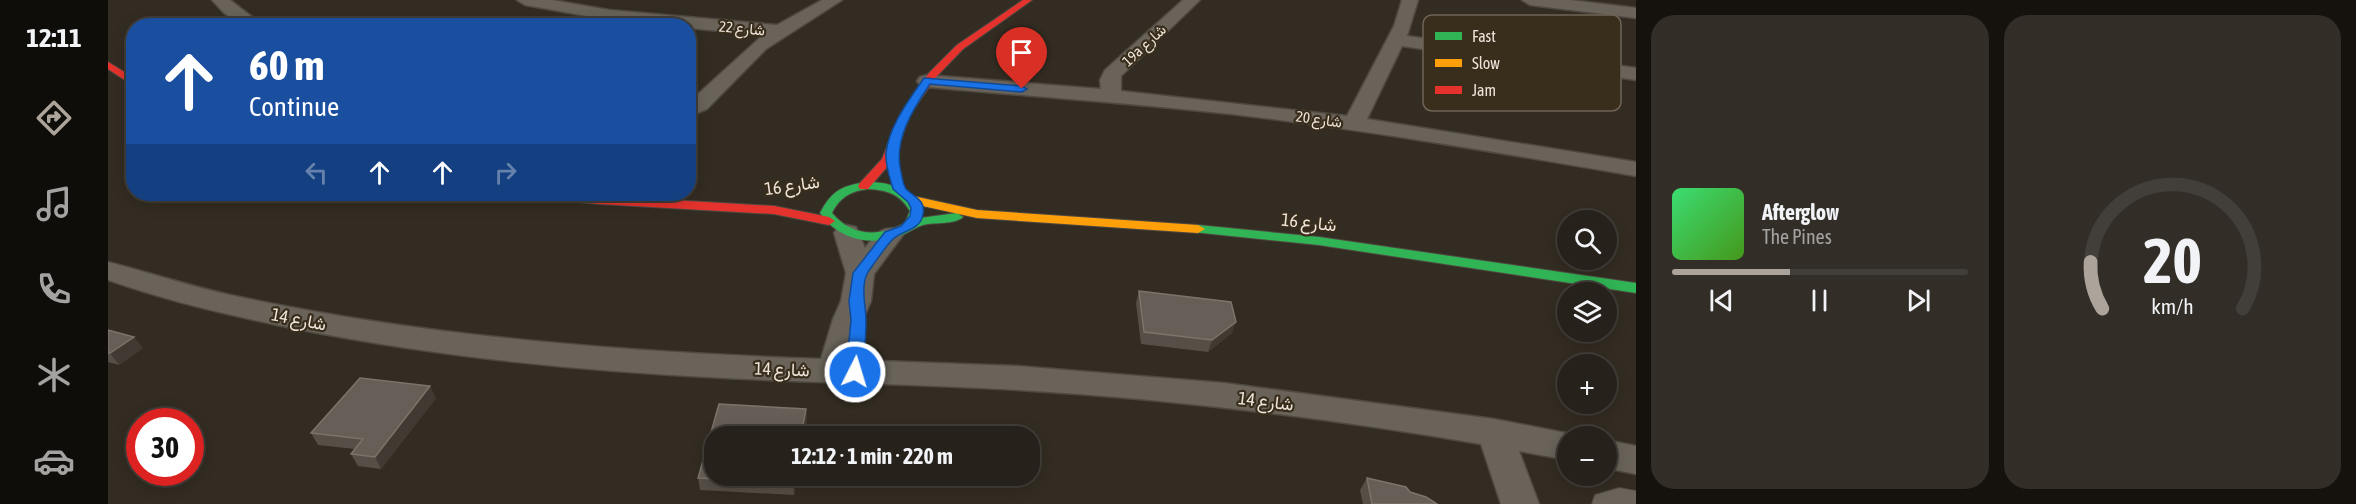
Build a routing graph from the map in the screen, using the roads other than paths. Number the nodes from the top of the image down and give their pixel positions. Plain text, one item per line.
1 (220, 0) edge
2 (525, 0) edge
3 (603, 0) edge
4 (834, 0) edge
5 (1028, 0) edge
6 (1192, 0) edge
7 (1410, 0) edge
8 (1530, 0) edge
9 (583, 11) junction
10 (1636, 13) edge
11 (244, 18) edge
12 (652, 18) edge
13 (696, 22) edge
14 (780, 31) junction
15 (1396, 40) junction
16 (1423, 44) edge
17 (108, 65) edge
18 (1621, 72) edge
19 (1636, 74) edge
20 (126, 77) edge
21 (930, 78) junction
22 (1111, 96) junction
23 (696, 106) edge
24 (1354, 124) junction
25 (892, 152) junction
26 (1636, 169) edge
27 (864, 186) junction
28 (899, 189) junction
29 (833, 197) junction
30 (913, 200) junction
31 (618, 201) edge
32 (755, 208) junction
33 (977, 214) junction
34 (838, 227) junction
35 (900, 230) junction
36 (111, 275) edge
37 (858, 287) junction
38 (1636, 288) edge
39 (844, 371) junction
40 (1494, 432) junction
41 (1557, 444) edge
42 (1636, 499) edge
43 (1520, 504) edge
44 (1601, 504) edge

1 - 11 street
2 - 9 street, شارع 22
3 - 9 street
4 - 14 street
5 - 21 street
6 - 22 street, 19a شارع
7 - 15 street
8 - 10 street
9 - 12 street, شارع 22
13 - 14 street, شارع 22
14 - 23 street
15 - 16 street
15 - 24 street
17 - 20 street
18 - 19 street
21 - 22 street, شارع 20
21 - 25 street
22 - 24 street, شارع 20
24 - 26 street, شارع 20
25 - 27 street
25 - 28 street
27 - 28 street
27 - 29 street, شارع 16
28 - 30 street
29 - 32 street, شارع 16
29 - 34 street
30 - 33 street, شارع 16
30 - 35 street
31 - 32 street, شارع 16
32 - 34 street, شارع 16
33 - 35 street, شارع 16
33 - 38 street, شارع 16
34 - 35 street, شارع 16
34 - 37 street
35 - 37 street
36 - 39 street, شارع 14
37 - 39 street
39 - 40 street, شارع 14
40 - 41 street, شارع 14
40 - 43 street
42 - 44 lane

